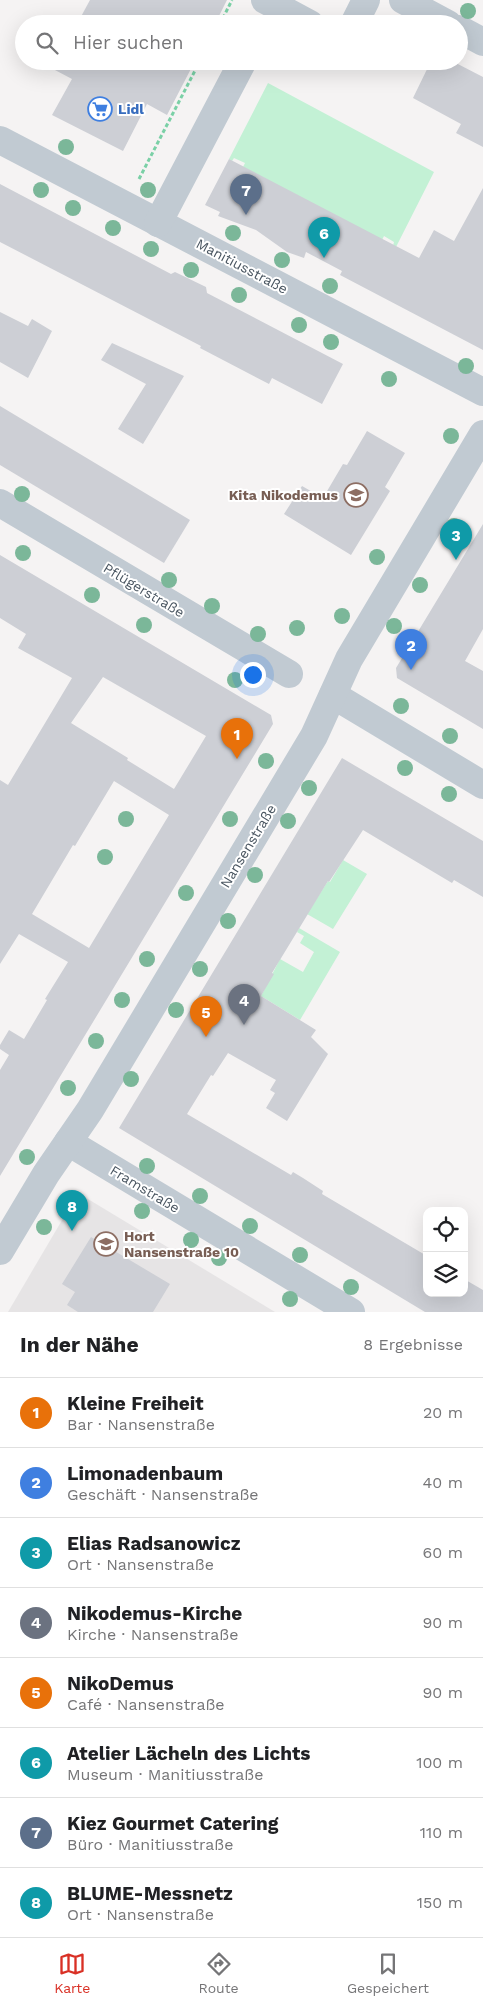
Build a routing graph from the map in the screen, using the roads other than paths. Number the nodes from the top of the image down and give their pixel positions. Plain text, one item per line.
1 (366, 0) edge
2 (403, 0) edge
3 (266, 9) edge
4 (284, 15) edge
5 (358, 15) edge
6 (431, 15) edge
7 (468, 34) edge
8 (483, 42) edge
9 (237, 70) edge
10 (0, 140) edge
11 (158, 223) junction
12 (483, 392) edge
13 (483, 434) edge
14 (0, 503) edge
15 (289, 674) dead end
16 (333, 695) junction
17 (483, 785) edge
18 (68, 1142) junction
19 (0, 1251) edge
20 (351, 1312) edge

1 - 5 street
2 - 6 street
3 - 4 street
7 - 8 street
9 - 11 street
10 - 11 street, Manitiusstraße
11 - 12 street, Manitiusstraße
13 - 16 street, Nansenstraße
14 - 15 street, Pflügerstraße
16 - 17 street
16 - 18 street, Nansenstraße
18 - 19 street, Nansenstraße
18 - 20 street, Framstraße

